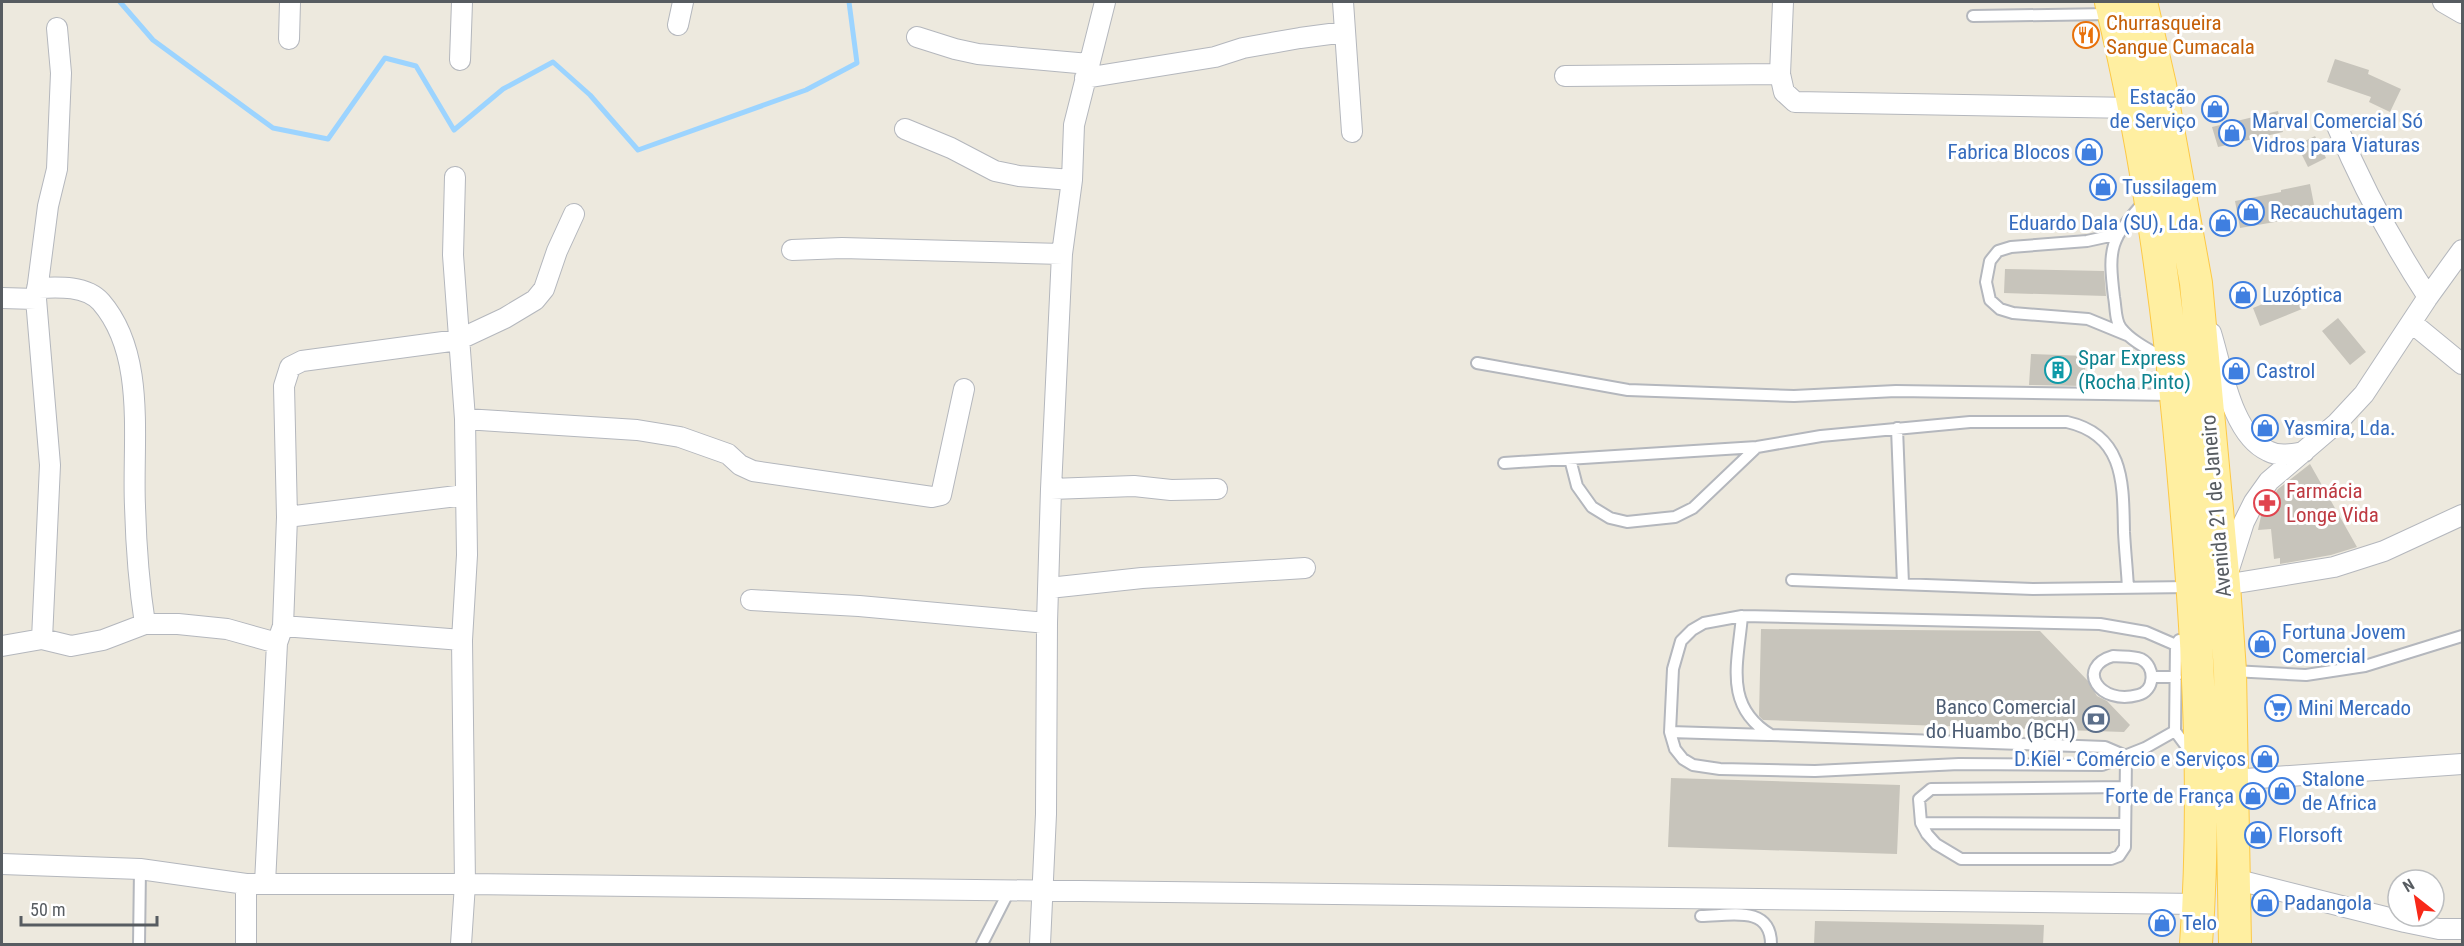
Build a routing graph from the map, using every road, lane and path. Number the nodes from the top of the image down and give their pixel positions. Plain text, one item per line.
1 (290, 2) edge
2 (462, 2) edge
3 (684, 2) edge
4 (1105, 2) edge
5 (1343, 2) edge
6 (1783, 2) edge
7 (2444, 2) edge
8 (2122, 6) edge
9 (2463, 14) edge
10 (1973, 16) dead end
11 (678, 25) dead end
12 (57, 28) dead end
13 (1345, 32) junction
14 (917, 37) dead end
15 (289, 39) dead end
16 (460, 60) dead end
17 (1087, 71) junction
18 (1780, 74) junction
19 (1565, 76) dead end
20 (2135, 108) junction
21 (2337, 126) dead end
22 (905, 129) dead end
23 (1352, 132) dead end
24 (455, 177) dead end
25 (1072, 180) junction
26 (2150, 195) junction
27 (574, 214) dead end
28 (2119, 234) junction
29 (792, 250) dead end
30 (2463, 250) edge
31 (1062, 254) junction
32 (2196, 283) junction
33 (36, 293) junction
34 (2428, 297) junction
35 (2, 298) edge
36 (2412, 322) junction
37 (2127, 335) junction
38 (458, 340) junction
39 (1477, 363) dead end
40 (2173, 364) junction
41 (2463, 364) edge
42 (964, 388) dead end
43 (2177, 395) junction
44 (465, 420) junction
45 (1897, 428) junction
46 (1757, 447) junction
47 (2304, 452) junction
48 (1570, 459) junction
49 (1504, 463) dead end
50 (1051, 489) junction
51 (1217, 489) dead end
52 (465, 495) junction
53 (2463, 515) edge
54 (287, 517) junction
55 (1305, 568) dead end
56 (1792, 580) dead end
57 (1903, 584) junction
58 (1049, 588) junction
59 (2128, 588) junction
60 (2204, 592) junction
61 (751, 600) dead end
62 (1742, 616) junction
63 (1047, 623) junction
64 (145, 624) junction
65 (280, 634) junction
66 (2463, 636) edge
67 (42, 639) junction
68 (462, 640) junction
69 (2176, 645) junction
70 (2, 646) edge
71 (2230, 671) junction
72 (2152, 677) junction
73 (2176, 677) junction
74 (2175, 731) junction
75 (1671, 732) junction
76 (1771, 735) junction
77 (2126, 756) junction
78 (2463, 764) edge
79 (2201, 766) junction
80 (2231, 780) junction
81 (2126, 787) junction
82 (1921, 823) junction
83 (2125, 824) junction
84 (2, 864) edge
85 (140, 869) junction
86 (2234, 879) junction
87 (255, 884) junction
88 (465, 884) junction
89 (1009, 891) junction
90 (1042, 891) junction
91 (2199, 904) junction
92 (1701, 916) dead end
93 (2463, 929) edge
94 (139, 945) edge
95 (246, 945) edge
96 (461, 945) edge
97 (982, 945) edge
98 (1040, 945) edge
99 (1771, 945) edge
100 (2196, 945) edge
101 (2235, 945) edge

1 - 15 street
2 - 16 street
3 - 11 street
4 - 17 street
5 - 13 street
6 - 18 street
7 - 9 street
8 - 10 lane
8 - 20 main road, Avenida 21 de Janeiro
8 - 32 main road, Avenida 21 de Janeiro
12 - 33 street
13 - 17 street
13 - 23 street
14 - 17 street
17 - 25 street
18 - 19 street
18 - 20 street
20 - 26 main road, Avenida 21 de Janeiro
21 - 34 street
22 - 25 street
24 - 38 street
25 - 31 street
26 - 28 lane
26 - 40 main road, Avenida 21 de Janeiro
27 - 38 street
28 - 37 lane
28 - 37 lane
29 - 31 street
30 - 34 street
31 - 50 street
32 - 47 street
32 - 60 main road, Avenida 21 de Janeiro
33 - 35 street
33 - 64 street
33 - 67 street
34 - 36 street
36 - 41 street
36 - 47 street
37 - 40 lane
38 - 44 street
38 - 54 street
39 - 43 lane
40 - 43 main road, Avenida 21 de Janeiro
42 - 44 street
43 - 60 main road, Avenida 21 de Janeiro
44 - 52 street
45 - 46 lane
45 - 57 lane
45 - 59 lane
46 - 48 lane
46 - 48 lane
47 - 60 street
48 - 49 lane
50 - 51 street
50 - 58 street
52 - 54 street
52 - 68 street
53 - 60 street
54 - 65 street
55 - 58 street
56 - 57 lane
57 - 59 lane
58 - 63 street
59 - 60 lane
60 - 69 lane
60 - 71 main road, Avenida 21 de Janeiro
60 - 79 main road, Avenida 21 de Janeiro
61 - 63 street
62 - 69 lane
62 - 75 lane
62 - 76 lane
63 - 90 street
64 - 65 street
64 - 67 street
65 - 68 street
65 - 87 street
66 - 71 lane
67 - 70 street
68 - 88 street
69 - 73 lane
71 - 80 main road, Avenida 21 de Janeiro
72 - 72 lane
72 - 73 lane
73 - 74 lane
74 - 77 lane
74 - 79 lane
75 - 76 lane
75 - 77 lane
76 - 77 lane
77 - 81 lane
78 - 80 street
79 - 91 main road, Avenida 21 de Janeiro
80 - 86 main road, Avenida 21 de Janeiro
81 - 82 lane
81 - 83 lane
82 - 83 lane
82 - 83 lane
84 - 85 street
85 - 87 street
85 - 94 lane
86 - 93 street
86 - 101 main road, Avenida 21 de Janeiro
87 - 88 street
87 - 95 street
88 - 89 street
88 - 96 street
89 - 90 street
89 - 97 lane
90 - 91 street
90 - 98 street
91 - 100 main road, Avenida 21 de Janeiro
92 - 99 lane

